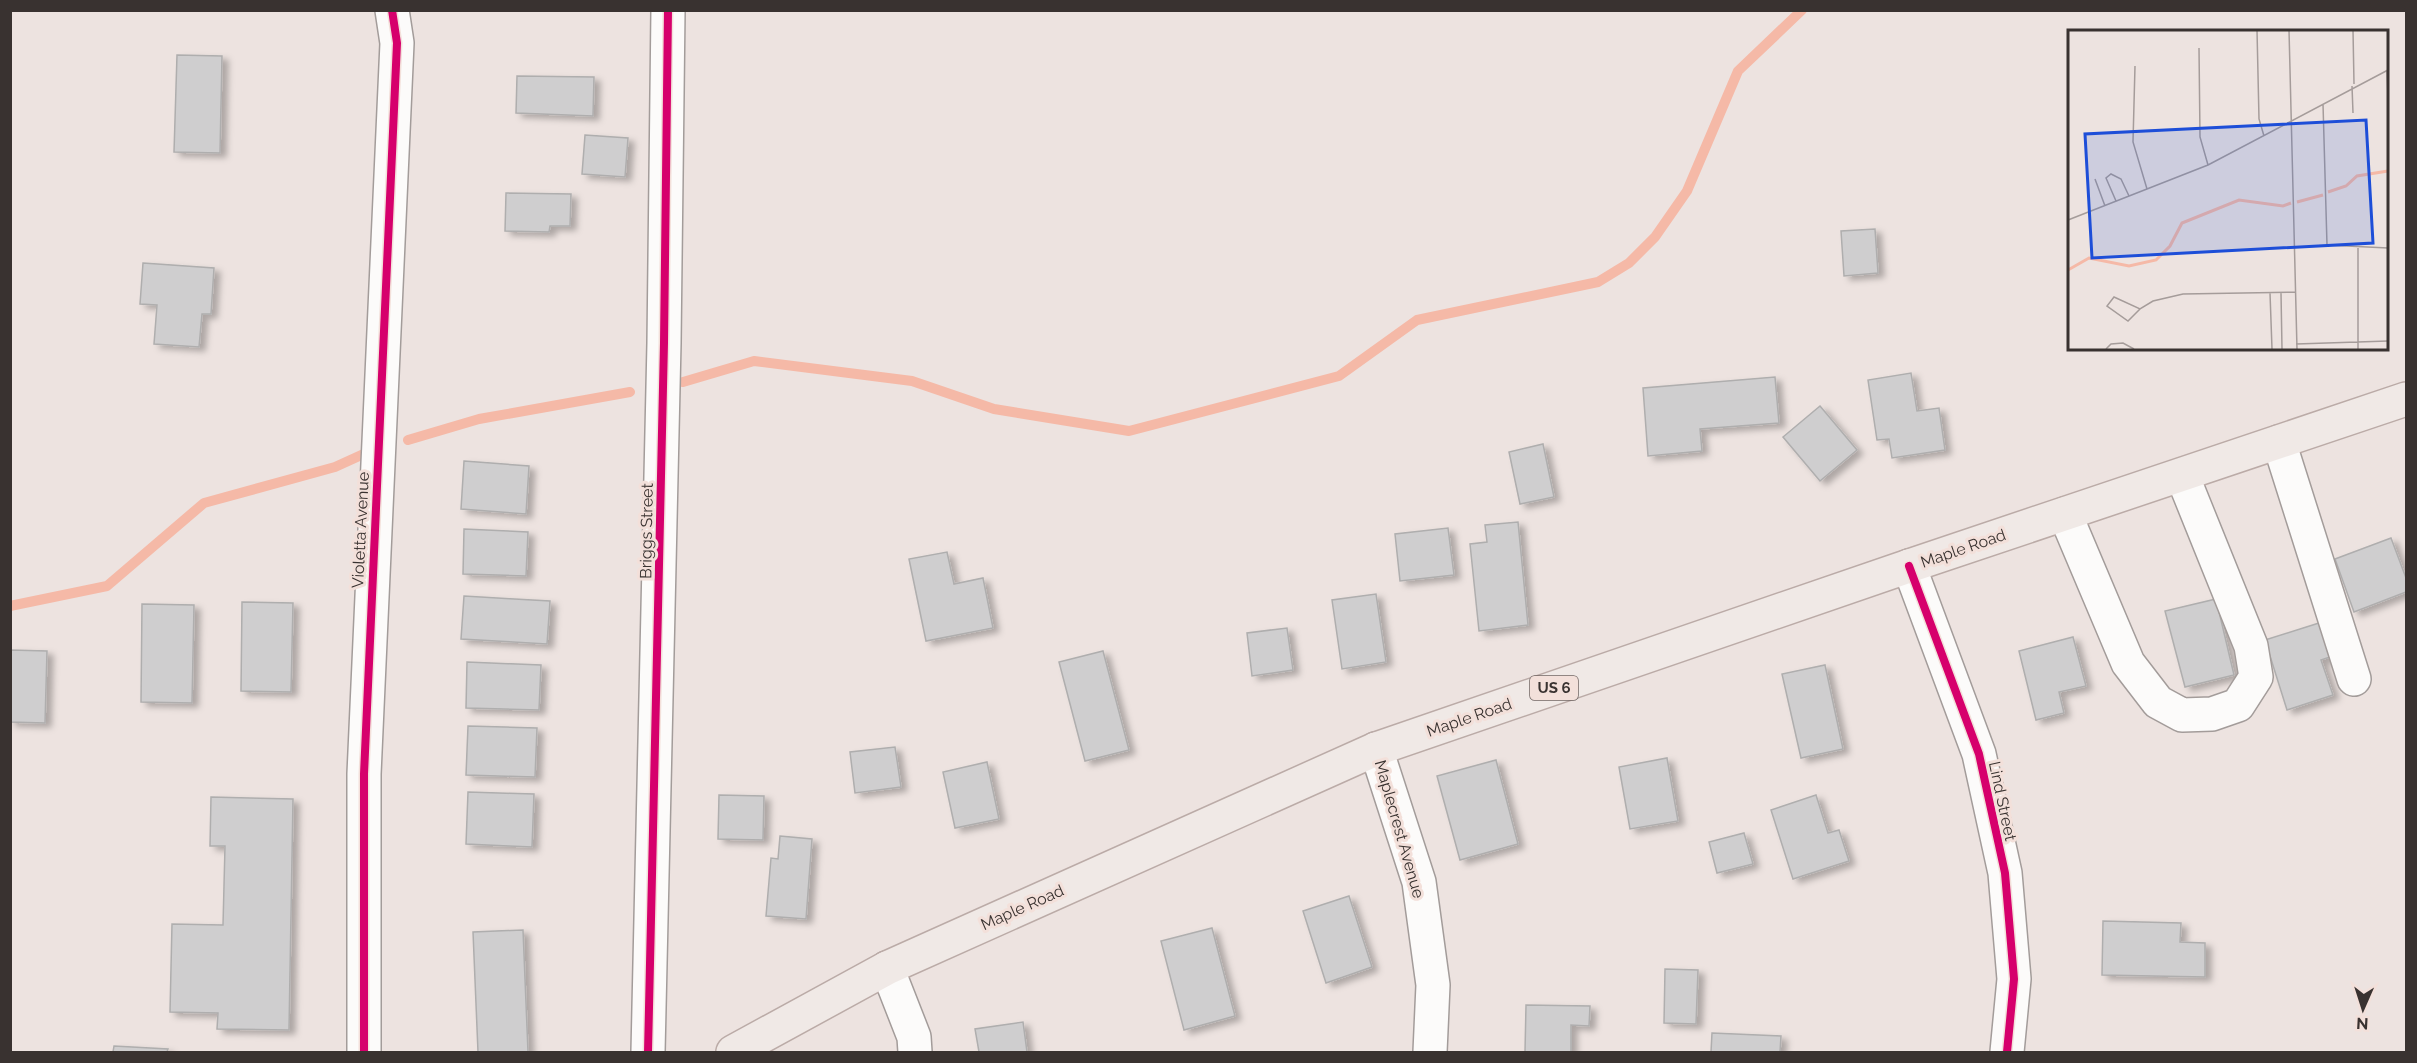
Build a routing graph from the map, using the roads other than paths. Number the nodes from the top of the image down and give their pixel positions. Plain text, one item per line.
1 (392, 10) edge
2 (668, 10) edge
3 (2406, 399) edge
4 (2279, 442) junction
5 (2182, 475) junction
6 (2065, 514) junction
7 (1909, 566) junction
8 (2354, 679) dead end
9 (1376, 748) junction
10 (887, 968) junction
11 (364, 1053) edge
12 (648, 1053) edge
13 (733, 1053) edge
14 (915, 1053) edge
15 (1430, 1053) edge
16 (2007, 1053) edge

1 - 11 street, Violetta Avenue
2 - 12 street, Briggs Street
3 - 4 main road, Maple Road / US 6
4 - 5 main road, Maple Road / US 6
4 - 8 street
5 - 6 main road, Maple Road / US 6
5 - 6 street
6 - 7 main road, Maple Road / US 6
7 - 9 main road, Maple Road / US 6
7 - 16 street, Lind Street
9 - 10 main road, Maple Road / US 6
9 - 15 street, Maplecrest Avenue
10 - 13 main road, Maple Road / US 6
10 - 14 street

